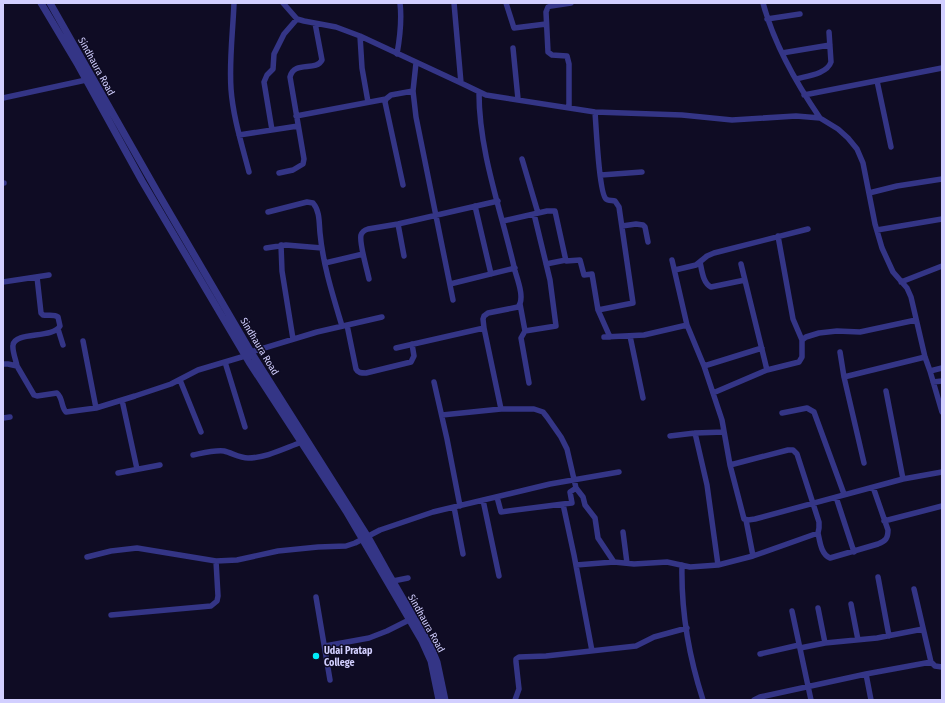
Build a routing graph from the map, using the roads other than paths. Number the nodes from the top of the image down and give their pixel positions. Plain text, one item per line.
1 (41, 3) edge
2 (50, 3) edge
3 (234, 3) edge
4 (283, 3) edge
5 (400, 3) edge
6 (454, 3) edge
7 (506, 3) edge
8 (571, 3) edge
9 (763, 3) edge
10 (561, 4) edge
11 (800, 14) dead end
12 (298, 19) junction
13 (767, 19) junction
14 (315, 23) junction
15 (546, 24) junction
16 (828, 32) dead end
17 (360, 36) junction
18 (830, 45) junction
19 (513, 48) dead end
20 (397, 54) junction
21 (782, 54) junction
22 (416, 63) junction
23 (942, 69) edge
24 (796, 79) junction
25 (86, 80) junction
26 (877, 81) junction
27 (461, 83) junction
28 (413, 91) junction
29 (479, 92) junction
30 (804, 95) junction
31 (3, 98) edge
32 (386, 99) junction
33 (518, 99) junction
34 (368, 102) junction
35 (568, 107) junction
36 (595, 112) junction
37 (296, 116) junction
38 (820, 118) junction
39 (298, 126) junction
40 (272, 130) junction
41 (239, 135) junction
42 (891, 147) dead end
43 (522, 159) dead end
44 (249, 172) dead end
45 (642, 172) dead end
46 (279, 173) dead end
47 (601, 175) junction
48 (942, 180) edge
49 (403, 185) dead end
50 (869, 193) junction
51 (498, 201) junction
52 (475, 206) junction
53 (268, 212) dead end
54 (536, 214) junction
55 (436, 216) junction
56 (942, 219) edge
57 (503, 221) junction
58 (398, 224) junction
59 (622, 226) junction
60 (808, 230) dead end
61 (877, 230) junction
62 (778, 236) junction
63 (648, 242) dead end
64 (281, 245) junction
65 (266, 248) dead end
66 (322, 248) junction
67 (363, 254) junction
68 (404, 256) dead end
69 (566, 260) junction
70 (672, 260) dead end
71 (325, 262) junction
72 (700, 262) junction
73 (546, 264) junction
74 (741, 264) dead end
75 (942, 266) edge
76 (515, 268) junction
77 (675, 270) junction
78 (491, 274) junction
79 (49, 275) dead end
80 (37, 277) junction
81 (369, 279) dead end
82 (745, 280) junction
83 (3, 282) edge
84 (901, 282) junction
85 (450, 284) junction
86 (453, 300) dead end
87 (520, 304) junction
88 (598, 310) junction
89 (382, 318) dead end
90 (916, 320) junction
91 (687, 325) junction
92 (345, 326) junction
93 (484, 328) junction
94 (58, 329) junction
95 (526, 331) junction
96 (630, 336) junction
97 (293, 339) junction
98 (802, 340) junction
99 (83, 341) dead end
100 (412, 344) junction
101 (63, 345) dead end
102 (396, 348) dead end
103 (762, 348) junction
104 (840, 352) dead end
105 (248, 354) junction
106 (925, 357) junction
107 (225, 362) junction
108 (3, 364) edge
109 (17, 366) junction
110 (704, 366) junction
111 (942, 368) edge
112 (767, 370) junction
113 (930, 371) junction
114 (844, 377) junction
115 (180, 380) junction
116 (942, 381) edge
117 (434, 382) dead end
118 (933, 382) junction
119 (529, 383) dead end
120 (886, 391) dead end
121 (713, 393) junction
122 (643, 398) dead end
123 (122, 400) junction
124 (96, 408) junction
125 (501, 409) junction
126 (942, 412) edge
127 (782, 413) dead end
128 (442, 415) junction
129 (10, 417) dead end
130 (3, 418) edge
131 (245, 427) dead end
132 (201, 432) dead end
133 (724, 432) junction
134 (695, 433) junction
135 (670, 436) dead end
136 (302, 442) junction
137 (193, 455) dead end
138 (864, 463) dead end
139 (160, 465) dead end
140 (730, 465) junction
141 (137, 469) junction
142 (618, 472) dead end
143 (942, 472) edge
144 (118, 473) dead end
145 (574, 479) junction
146 (903, 479) junction
147 (873, 487) junction
148 (576, 488) junction
149 (844, 494) junction
150 (497, 497) junction
151 (836, 497) junction
152 (483, 500) junction
153 (563, 504) junction
154 (812, 505) junction
155 (460, 506) junction
156 (942, 506) edge
157 (454, 507) junction
158 (746, 520) junction
159 (884, 521) junction
160 (623, 532) dead end
161 (818, 533) junction
162 (365, 538) junction
163 (854, 552) junction
164 (463, 554) dead end
165 (753, 556) junction
166 (87, 557) dead end
167 (216, 561) junction
168 (614, 562) junction
169 (627, 563) junction
170 (576, 565) junction
171 (718, 565) junction
172 (682, 566) junction
173 (499, 576) dead end
174 (878, 577) dead end
175 (408, 578) dead end
176 (393, 582) junction
177 (914, 589) dead end
178 (316, 597) dead end
179 (851, 604) dead end
180 (818, 608) dead end
181 (792, 611) dead end
182 (111, 615) dead end
183 (409, 620) junction
184 (687, 628) junction
185 (923, 629) junction
186 (889, 636) junction
187 (858, 640) junction
188 (825, 643) junction
189 (325, 646) junction
190 (800, 646) junction
191 (592, 651) junction
192 (760, 654) dead end
193 (930, 662) junction
194 (942, 666) edge
195 (866, 674) junction
196 (330, 680) dead end
197 (808, 686) junction
198 (439, 700) edge
199 (445, 700) edge
200 (515, 700) edge
201 (702, 700) edge
202 (754, 700) edge
203 (811, 700) edge
204 (871, 700) edge

1 - 25 street
2 - 105 street, Sindhaura Road
3 - 41 street
4 - 12 street
5 - 20 street
6 - 27 street
7 - 15 street
8 - 10 street
9 - 13 street
10 - 15 street
11 - 13 street
12 - 14 street
12 - 40 street
13 - 21 street
14 - 17 street
14 - 37 street
15 - 35 street
16 - 18 street
17 - 20 street
17 - 34 street
18 - 21 street
18 - 24 street
19 - 33 street
20 - 22 street
21 - 24 street
22 - 27 street
22 - 28 street
23 - 26 street
24 - 30 street
25 - 31 street
25 - 105 street
26 - 30 street
26 - 42 street
27 - 29 street
28 - 32 street
28 - 55 street
29 - 33 street
29 - 51 street
30 - 38 street
32 - 34 street
32 - 49 street
33 - 35 street
34 - 37 street
35 - 36 street
36 - 38 street
36 - 47 street
37 - 39 street
38 - 50 street
39 - 40 street
39 - 46 street
40 - 41 street
41 - 44 street
43 - 54 street
45 - 47 street
47 - 59 street
48 - 50 street
50 - 61 street
51 - 52 street
51 - 57 street
52 - 55 street
52 - 78 street
53 - 66 street
54 - 57 street
54 - 69 street
54 - 73 street
55 - 58 street
55 - 85 street
56 - 61 street
57 - 76 street
58 - 67 street
58 - 68 street
59 - 63 street
59 - 88 street
60 - 62 street
61 - 84 street
62 - 72 street
62 - 98 street
64 - 65 street
64 - 66 street
64 - 97 street
66 - 71 street
67 - 71 street
67 - 81 street
69 - 73 street
69 - 88 street
70 - 77 street
71 - 92 street
72 - 77 street
72 - 82 street
73 - 95 street
74 - 82 street
75 - 84 street
76 - 78 street
76 - 87 street
77 - 91 street
78 - 85 street
79 - 80 street
80 - 83 street
80 - 94 street
82 - 103 street
84 - 90 street
85 - 86 street
87 - 93 street
87 - 95 street
88 - 96 street
89 - 92 street
90 - 98 street
90 - 106 street
91 - 96 street
91 - 110 street
92 - 97 street
92 - 100 street
93 - 100 street
93 - 125 street
94 - 101 street
94 - 109 street
95 - 119 street
96 - 122 street
97 - 105 street
98 - 112 street
99 - 124 street
100 - 102 street
103 - 110 street
103 - 112 street
104 - 114 street
105 - 107 street
105 - 136 street
105 - 162 street, Sindhaura Road
106 - 113 street
106 - 114 street
107 - 115 street
107 - 131 street
108 - 109 street
109 - 124 street
110 - 121 street
111 - 113 street
112 - 121 street
113 - 118 street
114 - 138 street
115 - 123 street
115 - 132 street
116 - 118 street
117 - 128 street
118 - 126 street
120 - 146 street
121 - 133 street
123 - 124 street
123 - 141 street
125 - 128 street
125 - 145 street
127 - 149 street
128 - 155 street
129 - 130 street
133 - 134 street
133 - 140 street
134 - 135 street
134 - 171 street
136 - 137 street
136 - 162 street
139 - 141 street
140 - 154 street
140 - 158 street
141 - 144 street
142 - 145 street
143 - 146 street
145 - 148 street
145 - 150 street
146 - 147 street
147 - 149 street
147 - 159 street
148 - 153 street
148 - 168 street
149 - 151 street
150 - 152 street
150 - 153 street
151 - 154 street
151 - 163 street
152 - 155 street
152 - 173 street
153 - 170 street
154 - 158 street
154 - 161 street
155 - 157 street
156 - 159 street
157 - 162 street
157 - 164 street
158 - 165 street
159 - 163 street
160 - 169 street
161 - 163 street
161 - 165 street
162 - 167 street
162 - 176 street, Sindhaura Road
162 - 183 street
165 - 171 street
166 - 167 street
167 - 182 street
168 - 169 street
168 - 170 street
169 - 172 street
170 - 191 street
171 - 172 street
172 - 184 street
174 - 186 street
175 - 176 street
176 - 199 street, Sindhaura Road
177 - 185 street
178 - 189 street
179 - 187 street
180 - 188 street
181 - 190 street
183 - 189 street
183 - 198 street
184 - 191 street
184 - 201 street
185 - 186 street
185 - 193 street
186 - 187 street
187 - 188 street
188 - 190 street
189 - 196 street
190 - 192 street
190 - 197 street
191 - 200 street
193 - 194 street
193 - 195 street
195 - 197 street
195 - 204 street
197 - 202 street
197 - 203 street

